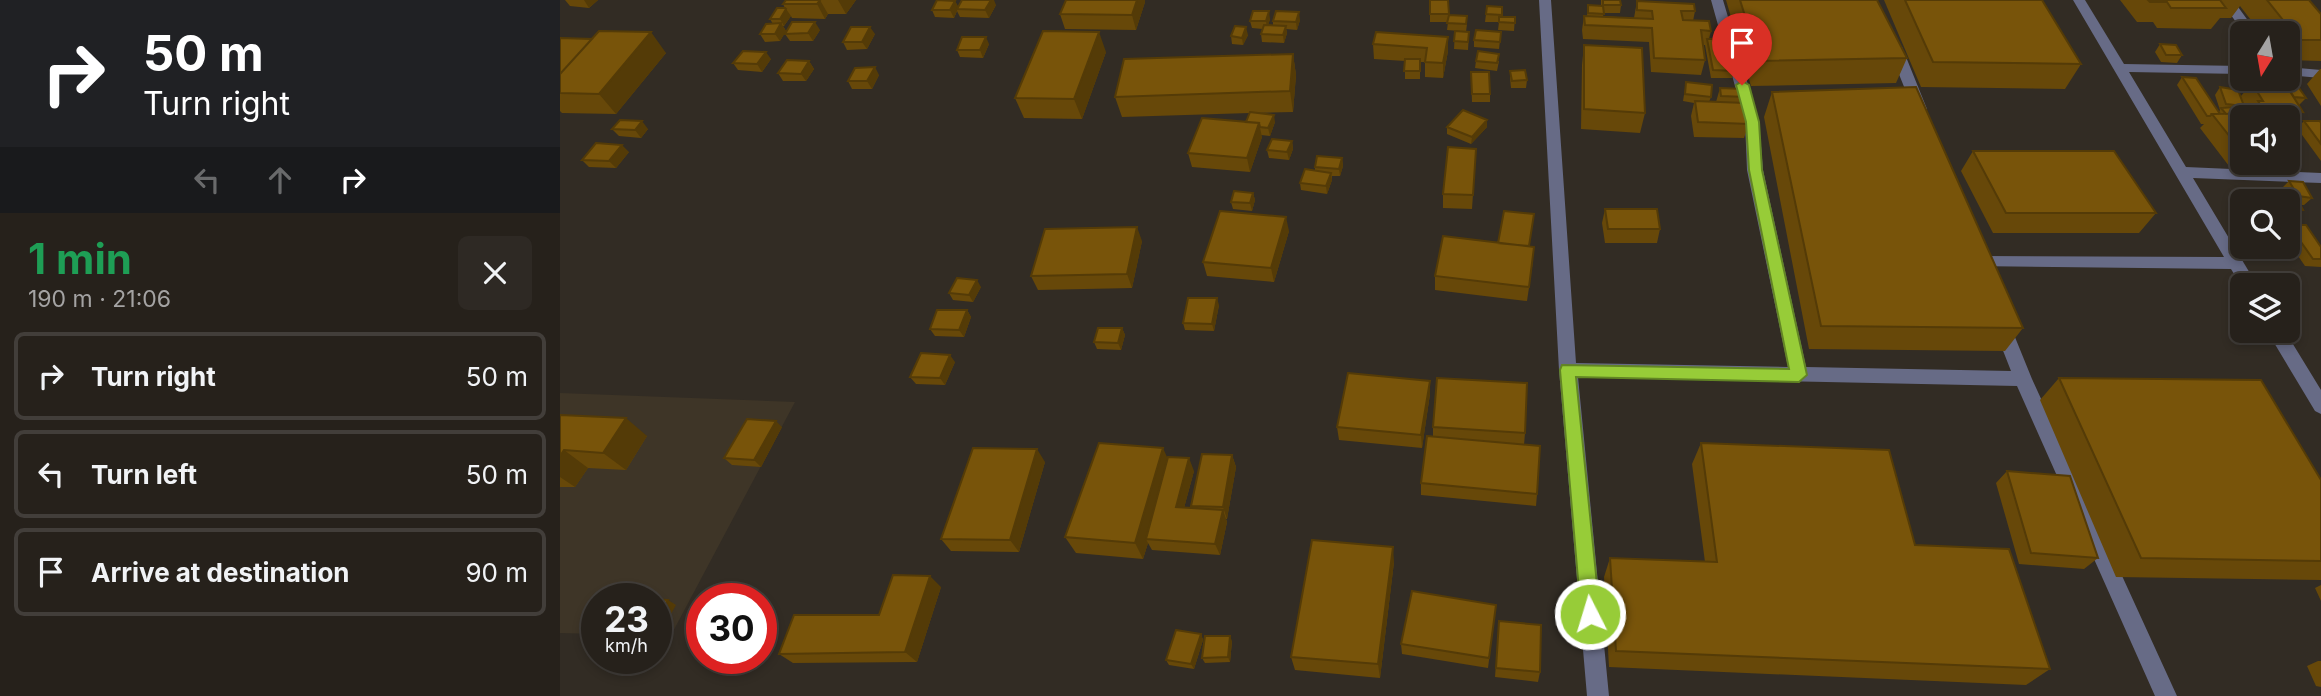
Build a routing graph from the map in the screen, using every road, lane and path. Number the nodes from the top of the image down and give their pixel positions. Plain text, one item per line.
1 (1545, 0) edge
2 (1717, 0) edge
3 (2079, 0) edge
4 (2226, 0) edge
5 (2242, 21) edge
6 (1886, 24) edge
7 (2120, 68) junction
8 (2230, 70) edge
9 (2300, 72) edge
10 (2321, 74) edge
11 (1925, 121) edge
12 (2182, 172) junction
13 (2321, 178) edge
14 (1978, 262) edge
15 (2236, 264) junction
16 (2242, 273) edge
17 (1998, 314) edge
18 (2284, 343) edge
19 (1568, 370) junction
20 (1799, 375) junction
21 (2023, 379) junction
22 (2321, 406) edge
23 (1598, 696) edge
24 (2166, 696) edge

1 - 19 street
2 - 20 street
3 - 7 street
4 - 5 street
6 - 11 street
7 - 8 street
7 - 12 street
9 - 10 street
12 - 13 street
12 - 15 street
14 - 15 street
15 - 16 street
17 - 21 street
18 - 22 street
19 - 20 street
19 - 23 street
20 - 21 street
21 - 24 street

